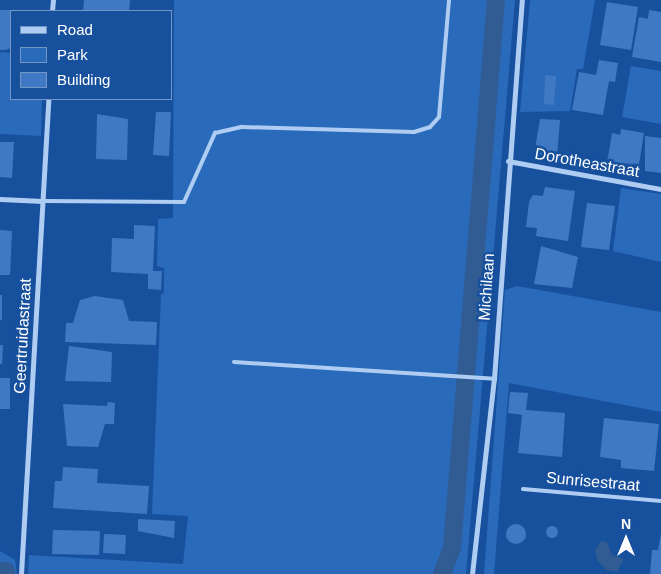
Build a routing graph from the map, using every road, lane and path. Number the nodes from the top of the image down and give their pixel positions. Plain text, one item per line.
1 (449, 0) edge
2 (522, 0) edge
3 (48, 100) edge
4 (508, 161) junction
5 (661, 189) edge
6 (0, 199) edge
7 (43, 200) junction
8 (234, 362) dead end
9 (494, 379) junction
10 (523, 489) dead end
11 (661, 501) edge
12 (21, 574) edge
13 (472, 574) edge

1 - 7 lane
2 - 4 street, Michilaan
3 - 7 street, Geertruidastraat
4 - 5 street, Dorotheastraat
4 - 9 street, Michilaan
6 - 7 street
7 - 12 street, Geertruidastraat
8 - 9 lane
9 - 13 street, Michilaan
10 - 11 lane, Sunrisestraat

